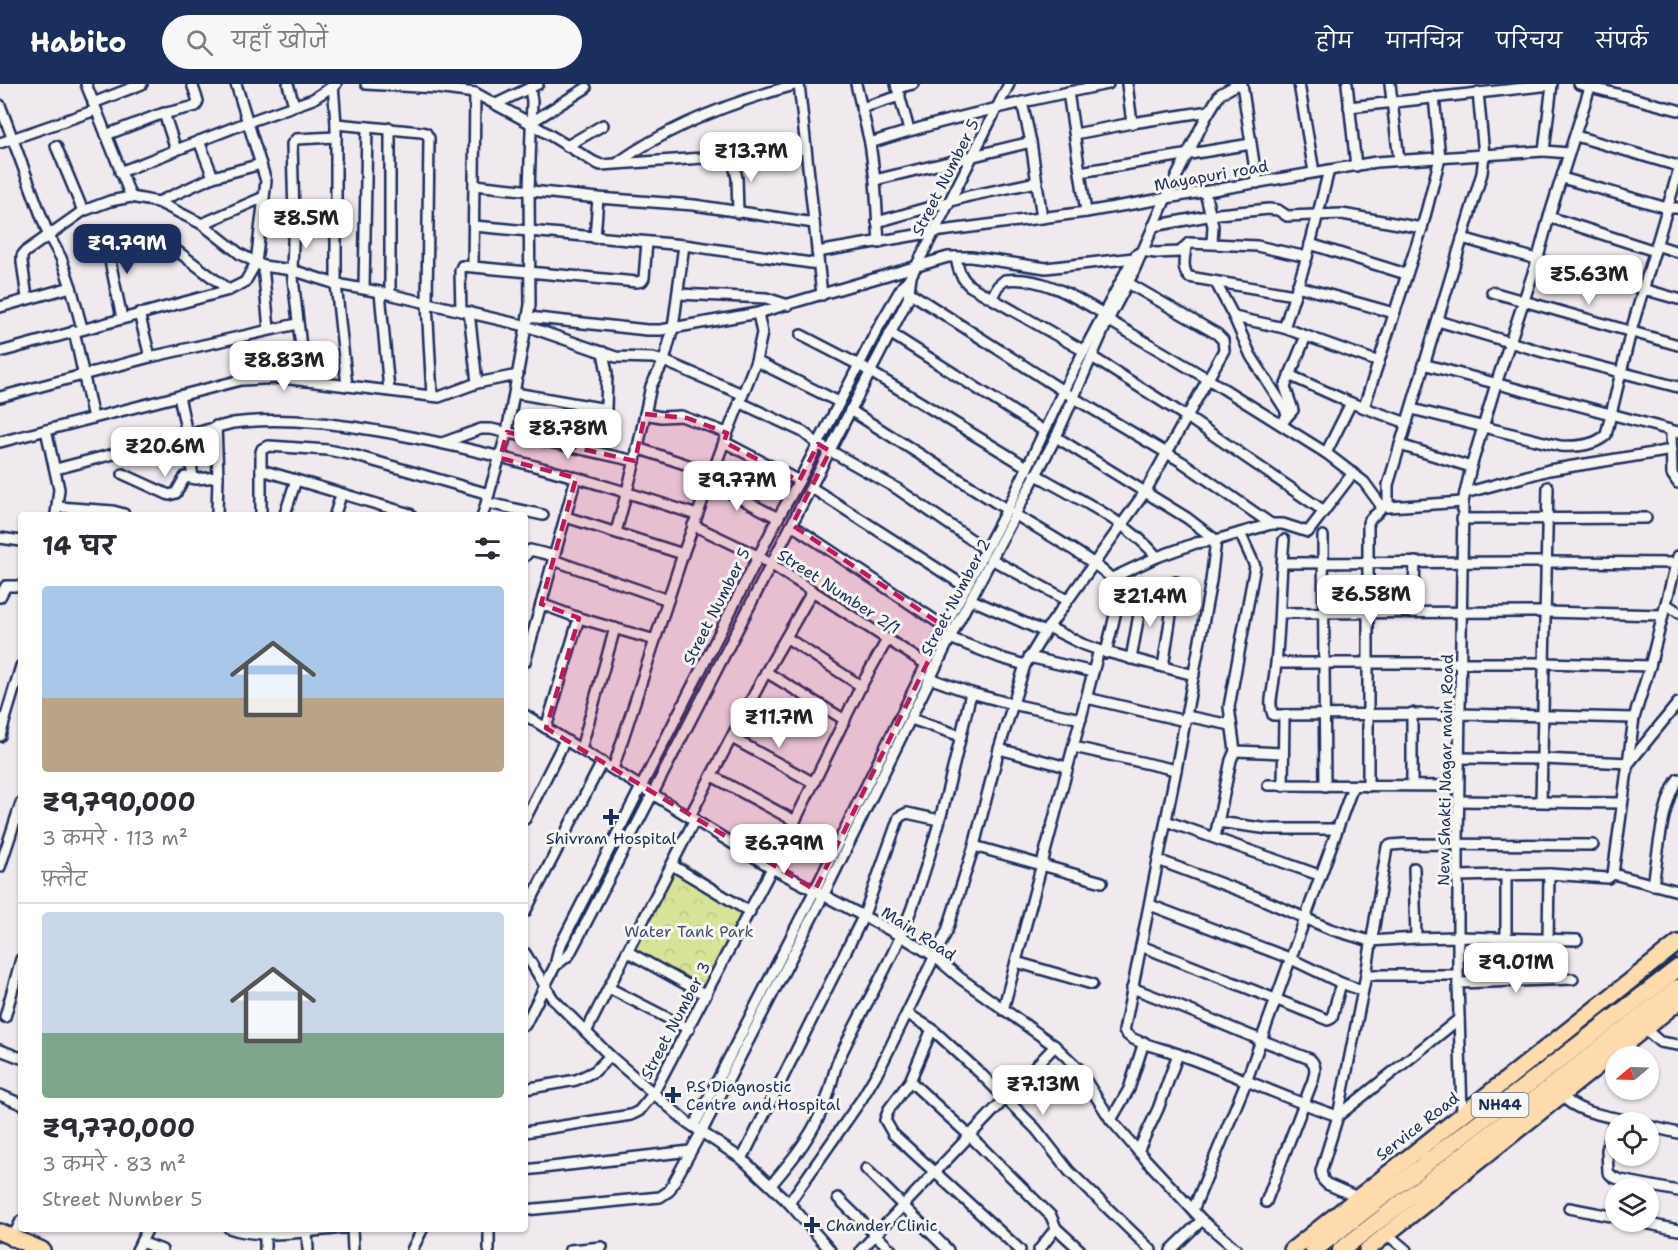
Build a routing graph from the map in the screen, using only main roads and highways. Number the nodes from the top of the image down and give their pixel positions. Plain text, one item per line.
1 (1678, 943) edge
2 (1678, 968) edge
3 (1678, 988) edge
4 (1678, 1002) edge
5 (1443, 1179) junction
6 (9, 1240) edge
7 (42, 1250) edge
8 (1292, 1250) edge
9 (1314, 1250) edge
10 (1341, 1250) edge
11 (1366, 1250) edge

1 - 8 main road, Service Road
2 - 9 highway, NH44
3 - 5 highway, NH44
4 - 5 main road
5 - 10 highway, NH44
5 - 11 main road
6 - 7 main road

